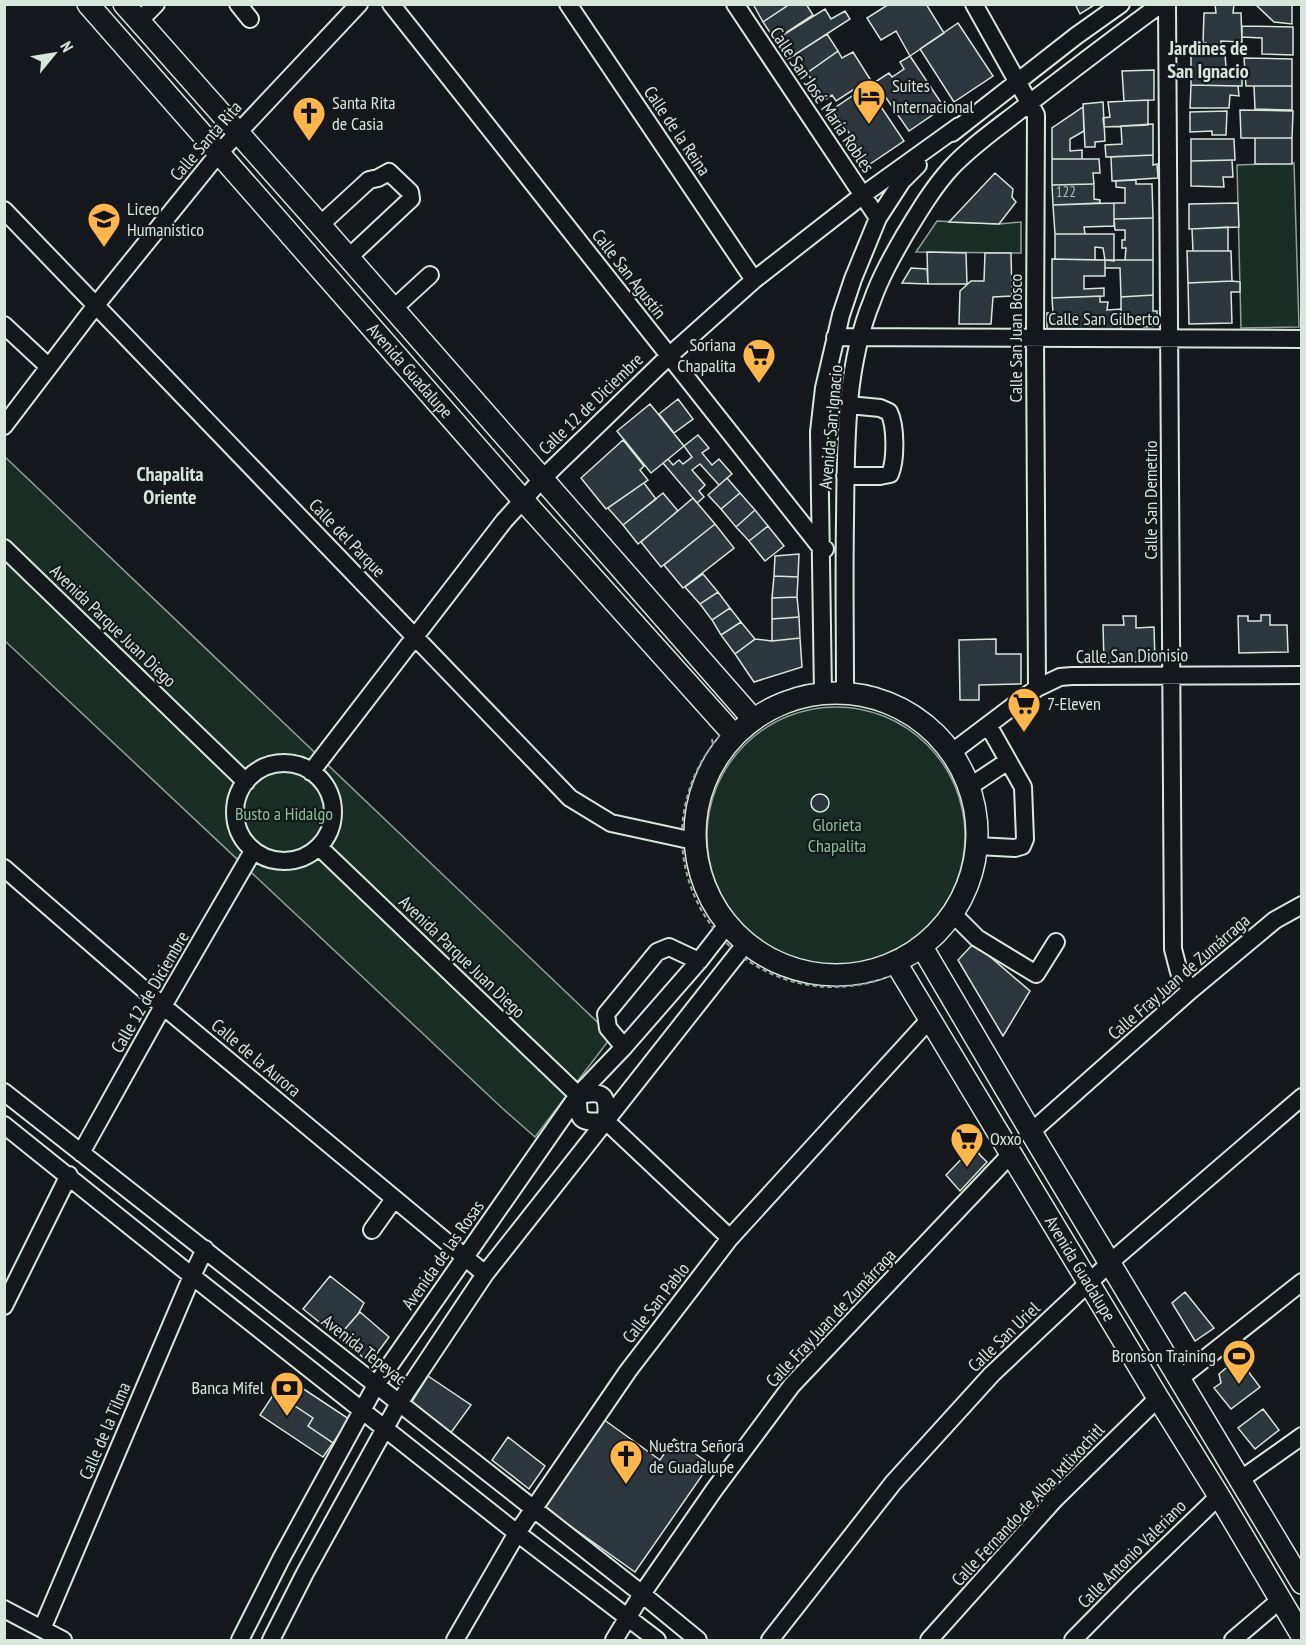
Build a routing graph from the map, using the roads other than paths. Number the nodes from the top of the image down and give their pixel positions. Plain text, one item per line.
1 (88, 4) edge
2 (123, 4) edge
3 (156, 4) edge
4 (238, 4) edge
5 (359, 4) edge
6 (391, 4) edge
7 (568, 4) edge
8 (735, 4) edge
9 (974, 4) edge
10 (1121, 4) edge
11 (1161, 4) edge
12 (1167, 4) edge
13 (250, 19) dead end
14 (139, 21) junction
15 (1017, 82) junction
16 (1029, 104) junction
17 (959, 126) junction
18 (238, 132) junction
19 (219, 153) junction
20 (862, 195) junction
21 (4, 210) edge
22 (878, 218) junction
23 (320, 225) junction
24 (349, 257) junction
25 (430, 275) dead end
26 (754, 280) junction
27 (96, 305) junction
28 (394, 308) junction
29 (4, 326) edge
30 (835, 337) junction
31 (860, 338) junction
32 (1035, 338) junction
33 (1170, 338) junction
34 (1302, 339) edge
35 (669, 356) junction
36 (49, 367) junction
37 (849, 405) junction
38 (4, 426) edge
39 (845, 476) junction
40 (543, 478) junction
41 (523, 500) junction
42 (4, 548) edge
43 (822, 549) junction
44 (845, 549) junction
45 (415, 637) junction
46 (1172, 675) junction
47 (1302, 675) edge
48 (1036, 688) junction
49 (845, 692) junction
50 (823, 693) junction
51 (750, 716) junction
52 (988, 725) junction
53 (732, 732) junction
54 (951, 753) junction
55 (1008, 761) junction
56 (311, 771) junction
57 (246, 782) junction
58 (969, 787) junction
59 (694, 841) junction
60 (977, 846) junction
61 (319, 847) junction
62 (254, 851) junction
63 (4, 868) edge
64 (1302, 905) edge
65 (953, 914) junction
66 (727, 925) junction
67 (1056, 942) dead end
68 (746, 943) junction
69 (922, 946) junction
70 (699, 961) junction
71 (896, 963) junction
72 (1191, 990) junction
73 (163, 1006) junction
74 (930, 1020) junction
75 (624, 1047) junction
76 (4, 1092) edge
77 (578, 1095) junction
78 (1302, 1097) edge
79 (606, 1121) junction
80 (4, 1125) edge
81 (1031, 1132) junction
82 (81, 1153) junction
83 (1011, 1154) junction
84 (69, 1176) junction
85 (394, 1199) junction
86 (372, 1230) dead end
87 (730, 1238) junction
88 (205, 1249) junction
89 (464, 1258) junction
90 (1110, 1263) junction
91 (485, 1274) junction
92 (192, 1276) junction
93 (1302, 1282) edge
94 (1089, 1283) junction
95 (4, 1306) edge
96 (1179, 1379) junction
97 (376, 1385) junction
98 (1158, 1398) junction
99 (399, 1403) junction
100 (362, 1410) junction
101 (385, 1429) junction
102 (1302, 1436) edge
103 (1240, 1480) junction
104 (1219, 1496) junction
105 (533, 1509) junction
106 (517, 1533) junction
107 (1301, 1581) edge
108 (642, 1594) junction
109 (1280, 1599) junction
110 (4, 1609) edge
111 (627, 1616) junction
112 (42, 1629) junction
113 (1302, 1636) edge
114 (63, 1641) edge
115 (240, 1641) edge
116 (271, 1641) edge
117 (455, 1641) edge
118 (614, 1641) edge
119 (657, 1641) edge
120 (698, 1641) edge
121 (770, 1641) edge
122 (929, 1641) edge
123 (1073, 1641) edge
124 (1233, 1641) edge

1 - 19 main road, Avenida Guadalupe
2 - 14 main road, Avenida Guadalupe
3 - 14 street
4 - 13 street
5 - 18 street, Calle Santa Rita
6 - 35 street, Calle San Agustín
7 - 26 street, Calle de la Reina
8 - 20 street, Calle San José María Robles
9 - 15 street, Calle San Juan Bosco
10 - 15 street, Avenida San Ignacio
11 - 16 street, Avenida San Ignacio
12 - 33 street, Calle San Demetrio
14 - 18 main road, Avenida Guadalupe
15 - 16 street, Calle San Juan Bosco
15 - 17 street, Avenida San Ignacio
16 - 31 street, Avenida San Ignacio
16 - 32 street, Calle San Juan Bosco
17 - 20 street, Calle 12 de Diciembre
17 - 22 street, Avenida San Ignacio
18 - 19 street, Calle Santa Rita
18 - 23 main road, Avenida Guadalupe
19 - 27 street, Calle Santa Rita
19 - 41 main road, Avenida Guadalupe
20 - 22 street, Calle San José María Robles
20 - 26 street, Calle 12 de Diciembre
21 - 27 street, Calle del Parque
22 - 30 street, Avenida San Ignacio
23 - 24 main road, Avenida Guadalupe
23 - 24 street
24 - 28 main road, Avenida Guadalupe
25 - 28 street
26 - 35 street, Calle 12 de Diciembre
27 - 36 street, Calle Santa Rita
27 - 45 street, Calle del Parque
28 - 40 main road, Avenida Guadalupe
29 - 36 street
30 - 31 street, Calle San Gilberto
30 - 43 street, Avenida San Ignacio
31 - 32 street, Calle San Gilberto
31 - 37 street, Avenida San Ignacio
32 - 33 street, Calle San Gilberto
32 - 48 street, Calle San Juan Bosco
33 - 34 street, Calle San Gilberto
33 - 46 street, Calle San Demetrio
35 - 40 street, Calle 12 de Diciembre
35 - 43 street, Calle San Agustín
36 - 38 street, Calle Santa Rita
37 - 39 street, Avenida San Ignacio
37 - 39 street
39 - 44 street, Avenida San Ignacio
40 - 41 street, Calle 12 de Diciembre
40 - 51 main road, Avenida Guadalupe
41 - 45 street, Calle 12 de Diciembre
41 - 53 main road, Avenida Guadalupe
42 - 57 street, Avenida Parque Juan Diego
43 - 44 street
43 - 50 street, Avenida San Ignacio
44 - 49 street, Avenida San Ignacio
45 - 56 street, Calle 12 de Diciembre
45 - 59 street, Calle del Parque
46 - 47 street, Calle San Dionisio
46 - 48 street, Calle San Dionisio
46 - 72 street, Calle San Demetrio
48 - 52 street, Calle San Dionisio
49 - 50 main road
49 - 54 main road
50 - 51 main road
51 - 53 main road
52 - 54 street, Calle San Dionisio
52 - 55 street
53 - 59 main road
54 - 58 main road
55 - 58 street
55 - 60 street
56 - 57 street
56 - 61 street
57 - 62 street
58 - 60 main road
59 - 66 main road
60 - 65 main road
61 - 62 street
61 - 77 street, Avenida Parque Juan Diego
62 - 73 street, Calle 12 de Diciembre
63 - 73 street, Calle de la Aurora
64 - 72 street, Calle Fray Juan de Zumárraga
65 - 67 street
65 - 69 main road
66 - 68 main road
66 - 70 street, Avenida de las Rosas
68 - 71 main road
68 - 79 street
69 - 71 main road
69 - 81 main road, Avenida Guadalupe
70 - 75 street, Avenida de las Rosas
70 - 75 street
71 - 74 main road, Avenida Guadalupe
72 - 81 street, Calle Fray Juan de Zumárraga
73 - 82 street, Calle 12 de Diciembre
73 - 85 street, Calle de la Aurora
74 - 83 main road, Avenida Guadalupe
74 - 87 street, Calle San Pablo
75 - 77 street, Avenida de las Rosas
76 - 82 street, Avenida Tepeyac
77 - 79 street, Avenida Parque Juan Diego
77 - 79 street
77 - 89 street, Avenida de las Rosas
78 - 90 street, Calle San Uriel
79 - 87 street, Avenida Parque Juan Diego
79 - 91 street
80 - 84 street
81 - 90 main road, Avenida Guadalupe
82 - 84 street, Calle 12 de Diciembre
82 - 88 street, Avenida Tepeyac
83 - 94 main road, Avenida Guadalupe
83 - 108 street, Calle Fray Juan de Zumárraga
84 - 92 street
84 - 95 street, Calle 12 de Diciembre
85 - 86 street
85 - 89 street, Calle de la Aurora
87 - 105 street, Calle San Pablo
88 - 92 street, Calle de la Tilma
88 - 97 street, Avenida Tepeyac
89 - 91 street, Calle de la Aurora
89 - 97 street, Avenida de las Rosas
90 - 94 street, Calle San Uriel
90 - 96 main road, Avenida Guadalupe
91 - 99 street
92 - 100 street
92 - 112 street, Calle de la Tilma
93 - 96 street
94 - 98 main road, Avenida Guadalupe
94 - 121 street, Calle San Uriel
96 - 103 main road, Avenida Guadalupe
97 - 99 street, Avenida Tepeyac
97 - 100 street, Avenida de las Rosas
98 - 104 main road, Avenida Guadalupe
98 - 122 street, Calle Fernando de Alba Ixtlixochitl
99 - 101 street
99 - 105 street, Avenida Tepeyac
100 - 101 street
100 - 115 street, Avenida de las Rosas
101 - 106 street
101 - 116 street
102 - 103 street
103 - 107 main road, Avenida Guadalupe
104 - 109 main road, Avenida Guadalupe
104 - 123 street, Calle Antonio Valeriano
105 - 106 street, Calle San Pablo
105 - 108 street, Avenida Tepeyac
106 - 111 street
106 - 117 street, Calle San Pablo
108 - 111 street, Calle Fray Juan de Zumárraga
108 - 120 street, Avenida Tepeyac
109 - 113 main road, Avenida Guadalupe
109 - 124 street
110 - 112 street
111 - 118 street, Calle Fray Juan de Zumárraga
111 - 119 street
112 - 114 street

